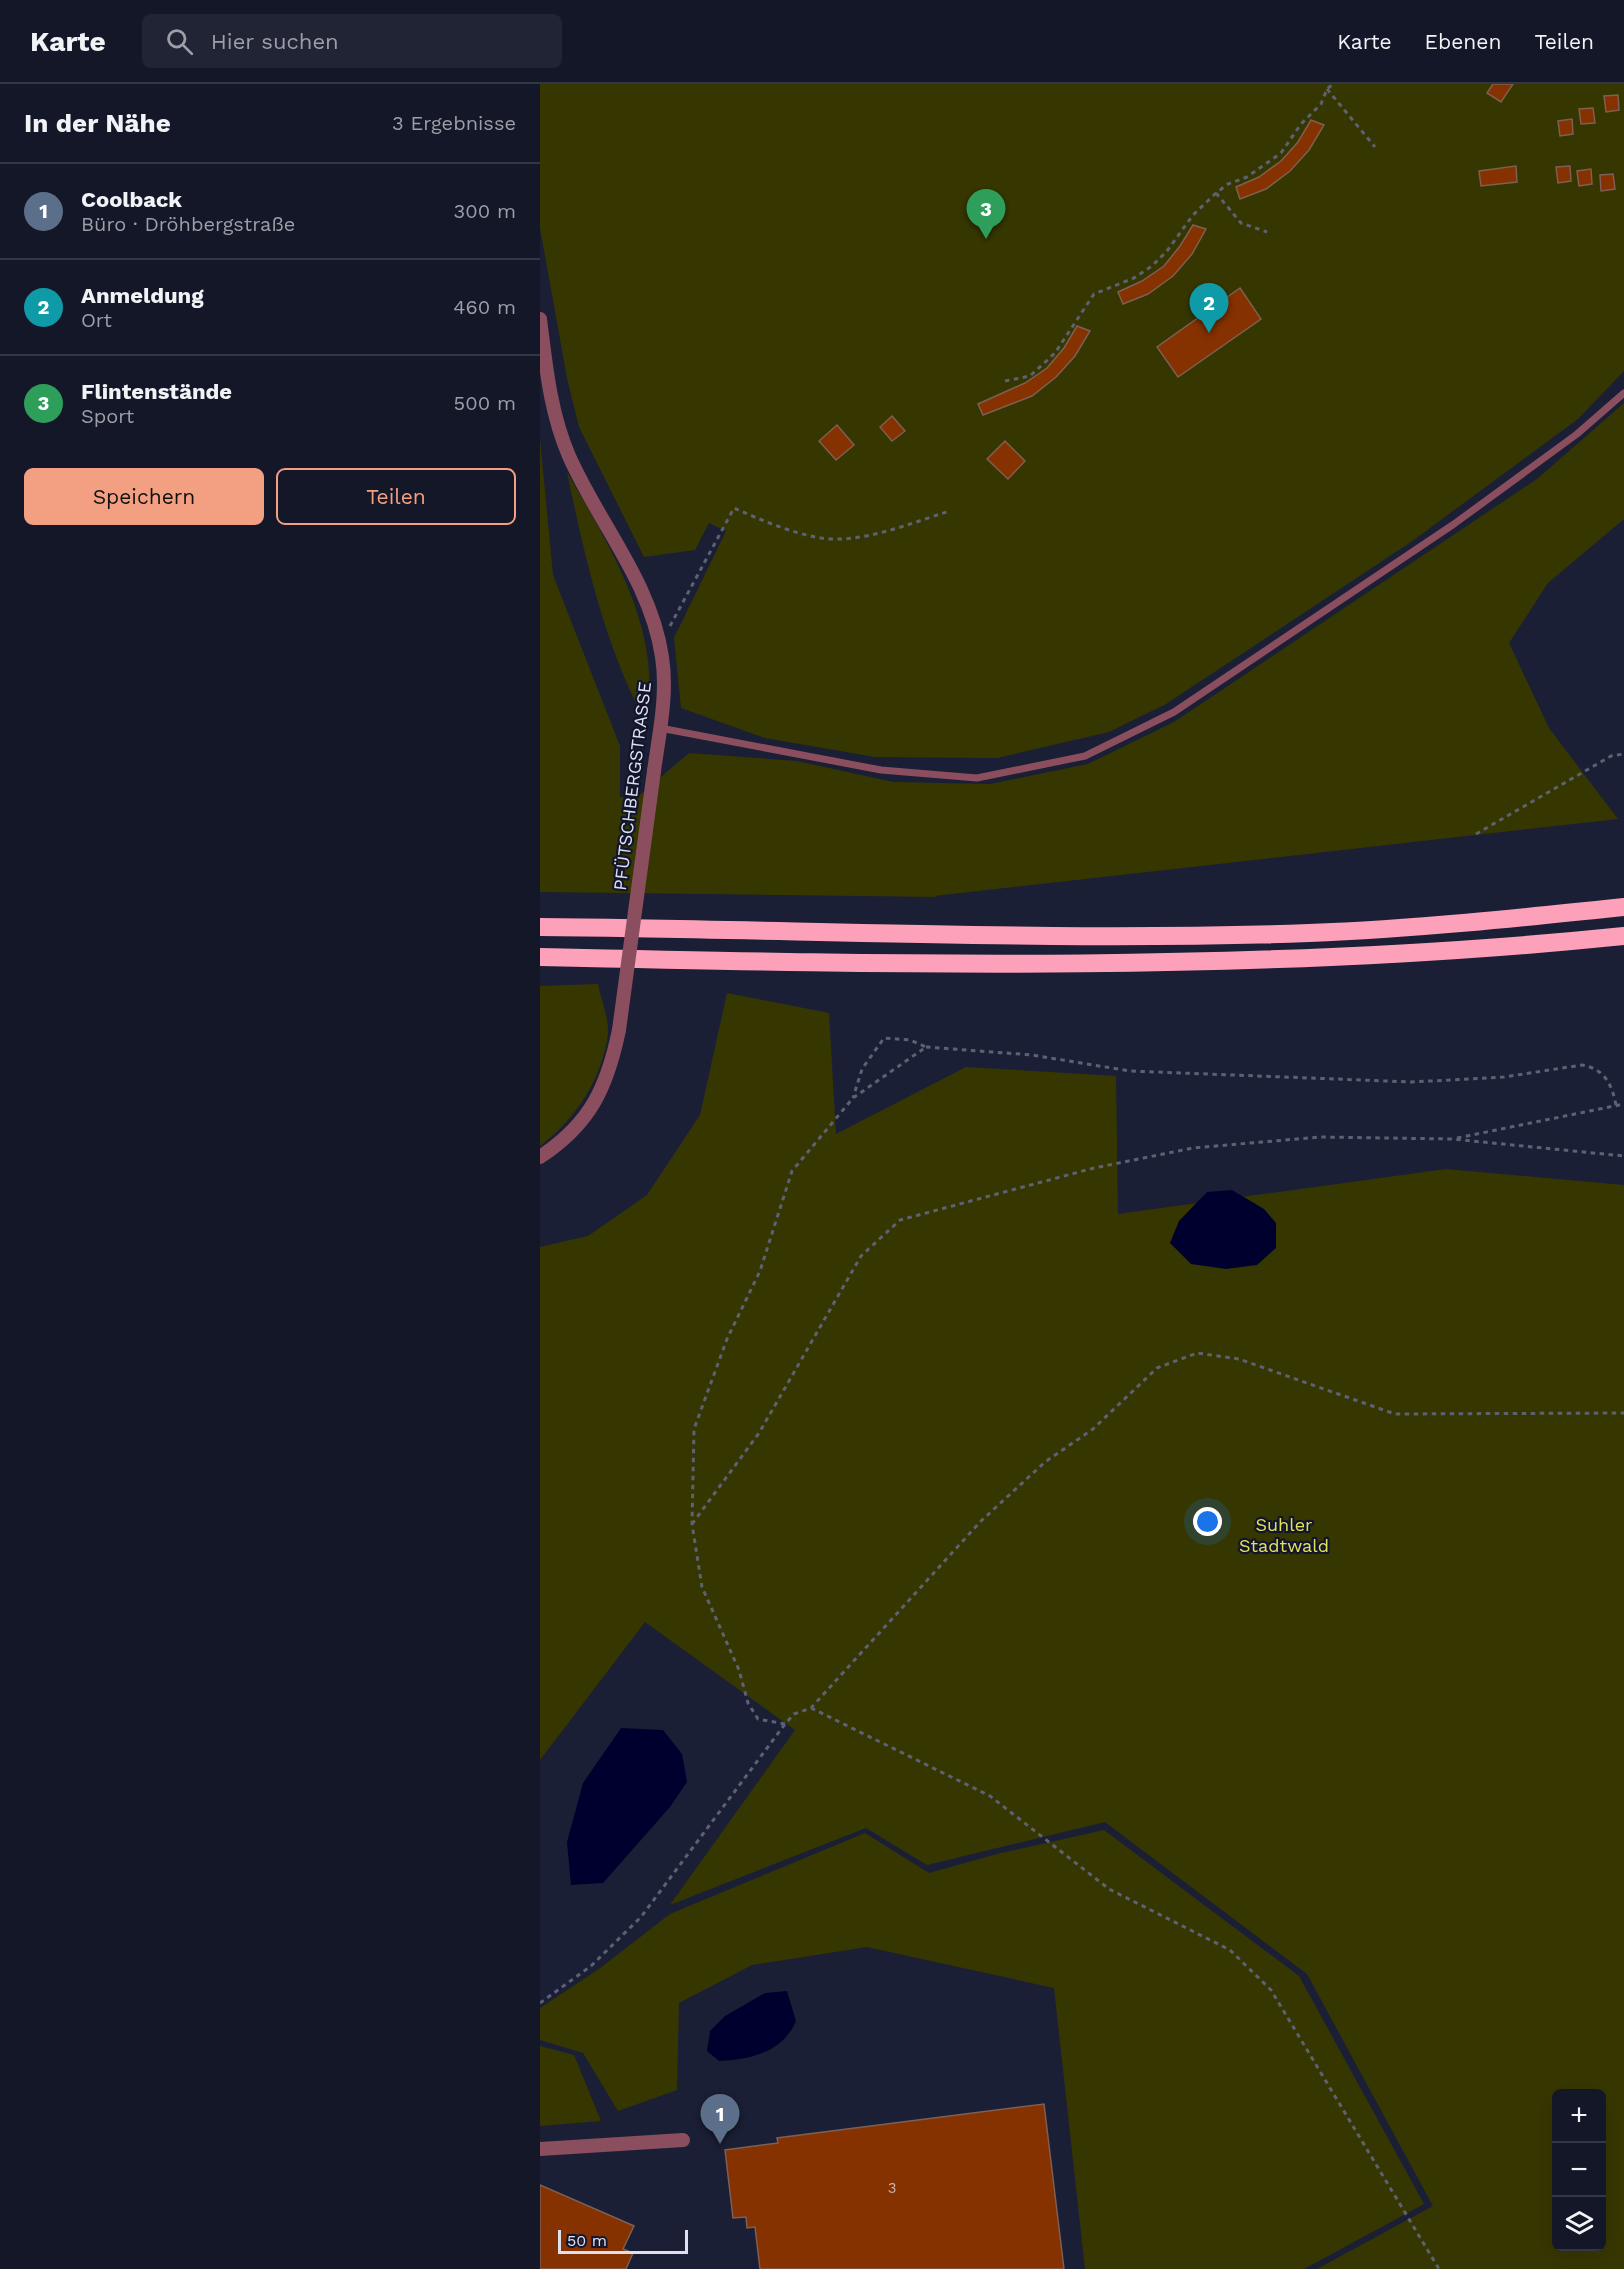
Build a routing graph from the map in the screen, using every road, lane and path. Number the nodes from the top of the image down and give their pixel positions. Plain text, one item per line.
1 (1333, 84) edge
2 (1327, 89) junction
3 (1375, 147) dead end
4 (1216, 193) junction
5 (1267, 232) dead end
6 (540, 318) edge
7 (1005, 381) dead end
8 (1624, 393) edge
9 (950, 511) dead end
10 (659, 642) junction
11 (660, 728) junction
12 (1624, 754) edge
13 (1476, 834) dead end
14 (1624, 907) edge
15 (540, 927) edge
16 (1624, 936) edge
17 (540, 957) edge
18 (926, 1047) junction
19 (853, 1098) junction
20 (1624, 1104) edge
21 (1616, 1105) junction
22 (1452, 1139) junction
23 (1624, 1156) edge
24 (540, 1157) edge
25 (1624, 1413) edge
26 (692, 1524) junction
27 (811, 1708) junction
28 (785, 1724) junction
29 (540, 2003) edge
30 (683, 2140) dead end
31 (540, 2149) edge
32 (1438, 2269) edge

1 - 2 path
2 - 3 path
2 - 4 path
4 - 5 path
4 - 7 path
6 - 10 street, PFÜTSCHBERGSTRASSE
8 - 11 lane
9 - 10 path
10 - 11 street, PFÜTSCHBERGSTRASSE
11 - 24 street, PFÜTSCHBERGSTRASSE, bridge
12 - 13 path
14 - 15 highway
16 - 17 highway
18 - 19 path
18 - 19 path
18 - 21 path
19 - 26 path
20 - 21 path
21 - 22 path
22 - 23 path
22 - 26 path
25 - 27 path
26 - 28 path
27 - 28 path
27 - 32 path
28 - 29 path
30 - 31 street

